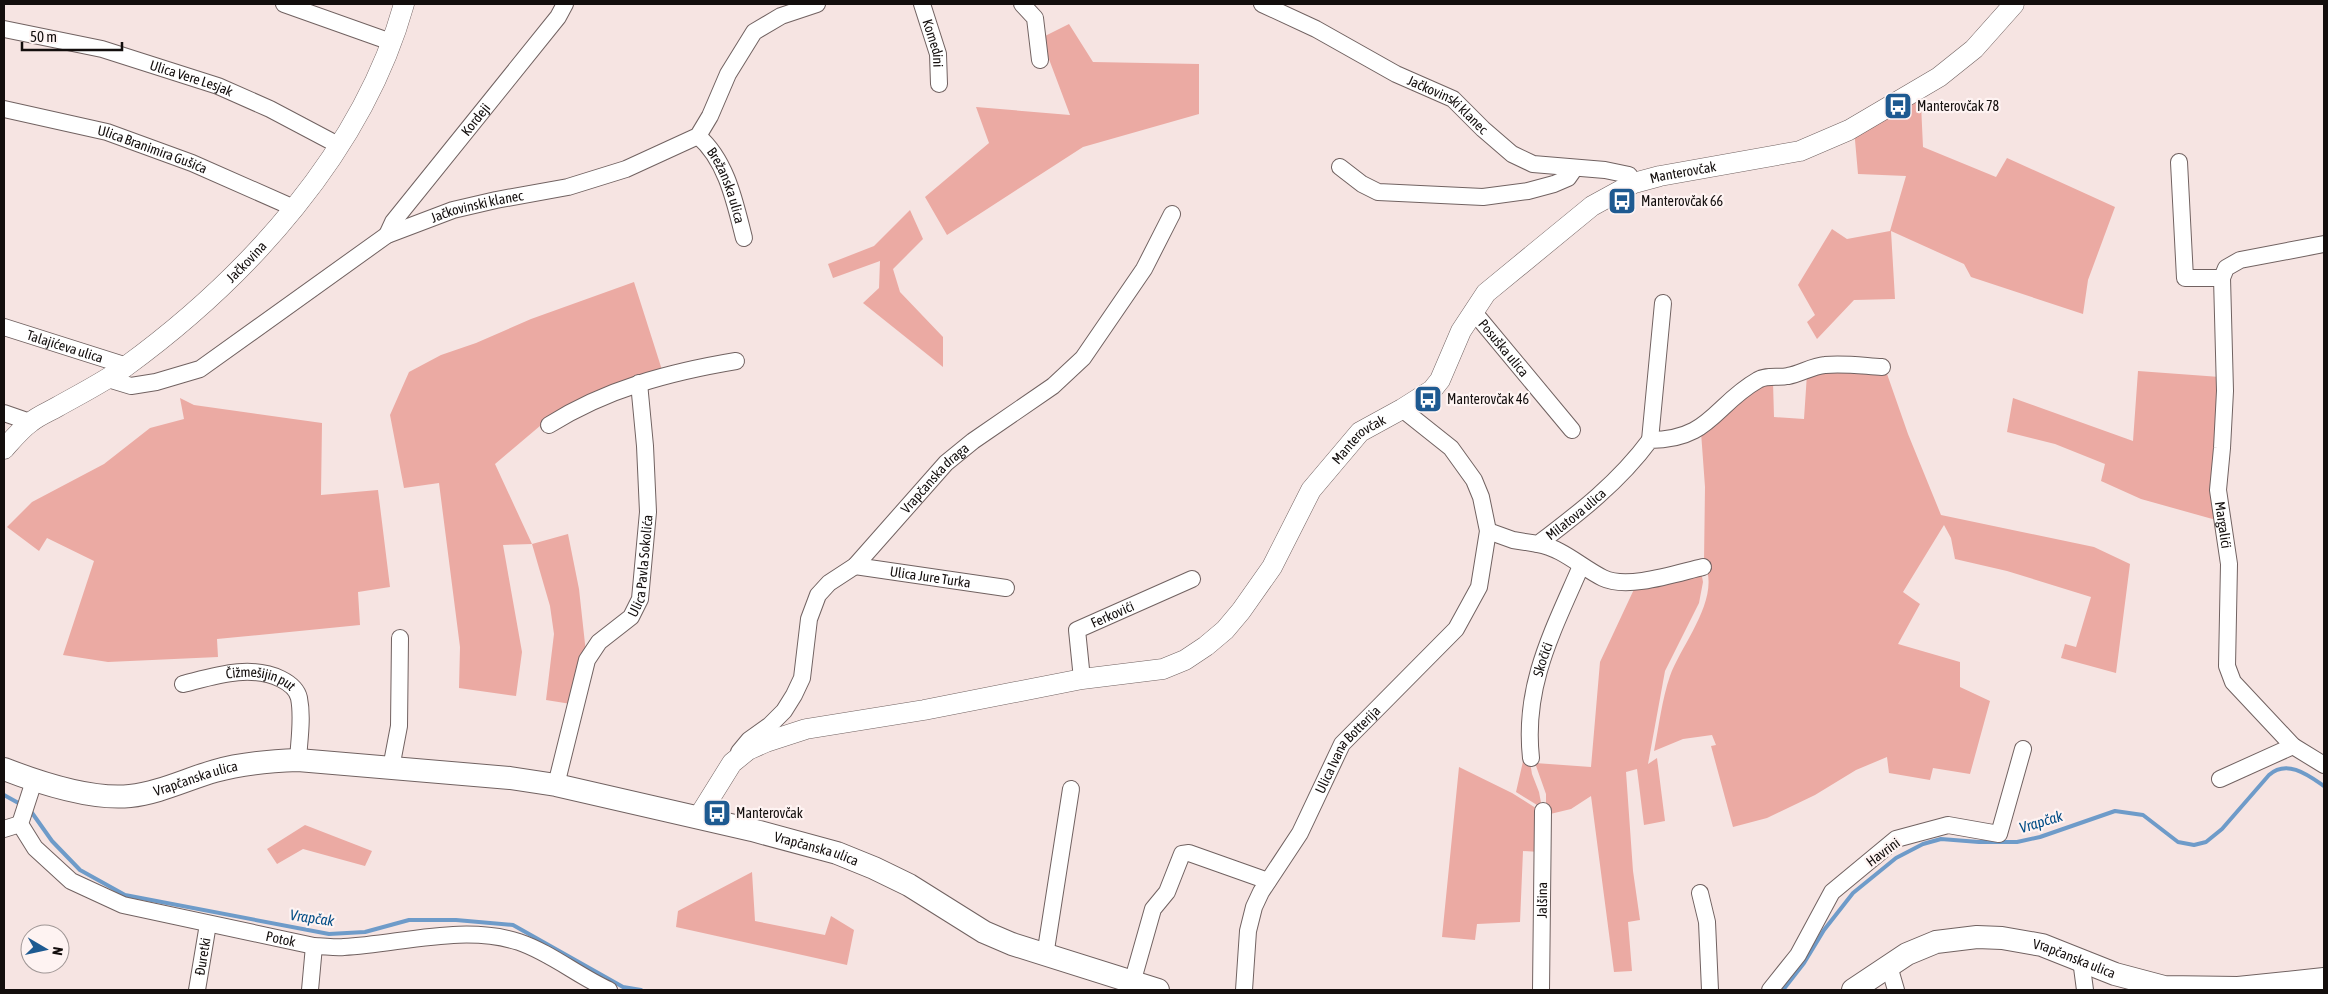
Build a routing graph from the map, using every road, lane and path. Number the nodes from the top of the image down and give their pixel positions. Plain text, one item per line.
1 (284, 4) edge
2 (404, 4) edge
3 (565, 4) edge
4 (817, 4) edge
5 (922, 4) edge
6 (1022, 4) edge
7 (1262, 4) edge
8 (2014, 4) edge
9 (4, 29) edge
10 (391, 42) junction
11 (1040, 60) dead end
12 (939, 84) dead end
13 (4, 109) edge
14 (698, 136) junction
15 (340, 146) junction
16 (2179, 162) dead end
17 (1340, 167) dead end
18 (1575, 168) junction
19 (1634, 184) junction
20 (294, 208) junction
21 (1172, 214) dead end
22 (387, 235) junction
23 (744, 238) dead end
24 (2324, 244) edge
25 (2222, 278) junction
26 (1663, 303) dead end
27 (1473, 311) junction
28 (4, 327) edge
29 (736, 361) dead end
30 (127, 366) junction
31 (1882, 367) dead end
32 (108, 379) junction
33 (639, 383) junction
34 (1402, 409) junction
35 (4, 413) edge
36 (30, 422) junction
37 (550, 425) dead end
38 (1572, 430) dead end
39 (1650, 440) junction
40 (4, 448) edge
41 (1488, 531) junction
42 (1538, 544) junction
43 (855, 566) junction
44 (1581, 566) junction
45 (1703, 567) dead end
46 (1192, 579) dead end
47 (1006, 588) dead end
48 (400, 638) dead end
49 (1082, 679) junction
50 (183, 684) dead end
51 (2293, 746) junction
52 (2023, 749) dead end
53 (1531, 758) dead end
54 (298, 760) junction
55 (732, 762) junction
56 (2324, 765) edge
57 (391, 768) junction
58 (4, 769) edge
59 (2220, 779) dead end
60 (556, 785) junction
61 (1071, 789) dead end
62 (26, 803) junction
63 (1543, 811) dead end
64 (700, 816) junction
65 (4, 828) edge
66 (1268, 881) junction
67 (1700, 894) dead end
68 (208, 924) junction
69 (314, 946) junction
70 (1045, 956) junction
71 (2081, 960) junction
72 (1888, 966) junction
73 (2324, 979) edge
74 (1132, 983) junction
75 (198, 990) edge
76 (310, 990) edge
77 (609, 990) edge
78 (1158, 990) edge
79 (1244, 990) edge
80 (1541, 990) edge
81 (1710, 990) edge
82 (1770, 990) edge
83 (1854, 990) edge
84 (1896, 990) edge
85 (2085, 990) edge

1 - 10 street
2 - 10 street, Jačkovina
3 - 22 street, Kordeji
4 - 14 street
5 - 12 street, Komedini
6 - 11 street
7 - 18 street, Jačkovinski klanec
8 - 19 street, Manterovčak
9 - 15 street, Ulica Vere Lesjak
10 - 15 street, Jačkovina
13 - 20 street, Ulica Branimira Gušića
14 - 22 street, Jačkovinski klanec
14 - 23 street, Brežanska ulica
15 - 20 street, Jačkovina
16 - 25 street
17 - 18 street
18 - 19 street, Jačkovinski klanec
19 - 27 street, Manterovčak
20 - 30 street, Jačkovina
21 - 43 street, Vrapčanska draga
22 - 32 street, Jačkovinski klanec
24 - 25 street
25 - 51 street, Margalići
26 - 39 street
27 - 34 street, Manterovčak
27 - 38 street, Posuška ulica
28 - 30 street, Talajićeva ulica
29 - 33 street
30 - 32 street, Jačkovina
31 - 39 street
32 - 36 street, Jačkovina
33 - 37 street
33 - 60 street, Ulica Pavla Sokolića
34 - 41 street
34 - 49 street, Manterovčak
35 - 36 street
36 - 40 street, Jačkovina
39 - 42 street, Milatova ulica
41 - 42 street, Milatova ulica
41 - 66 street, Ulica Ivana Botterija
42 - 44 street
43 - 47 street, Ulica Jure Turka
43 - 55 street, Vrapčanska draga
44 - 45 street
44 - 53 street, Skočići
46 - 49 street, Ferkovići
48 - 57 street
49 - 55 street, Manterovčak
50 - 54 street, Čižmešijin put
51 - 56 street, Margalići
51 - 59 street
52 - 82 street, Havrini
54 - 57 main road, Vrapčanska ulica
54 - 62 main road, Vrapčanska ulica
55 - 64 street, Manterovčak
57 - 60 main road, Vrapčanska ulica
58 - 62 main road, Vrapčanska ulica
60 - 64 main road, Vrapčanska ulica
61 - 70 street
62 - 65 street
62 - 68 street, Potok
63 - 80 street, Jalšina
64 - 70 main road, Vrapčanska ulica
66 - 74 street
66 - 79 street, Ulica Ivana Botterija
67 - 81 street
68 - 69 street, Potok
68 - 75 street, Đuretki
69 - 76 street
69 - 77 street, Potok
70 - 74 main road, Vrapčanska ulica
71 - 72 main road, Vrapčanska ulica
71 - 73 main road, Vrapčanska ulica
71 - 85 street
72 - 83 main road, Vrapčanska ulica
72 - 84 street
74 - 78 main road, Vrapčanska ulica

